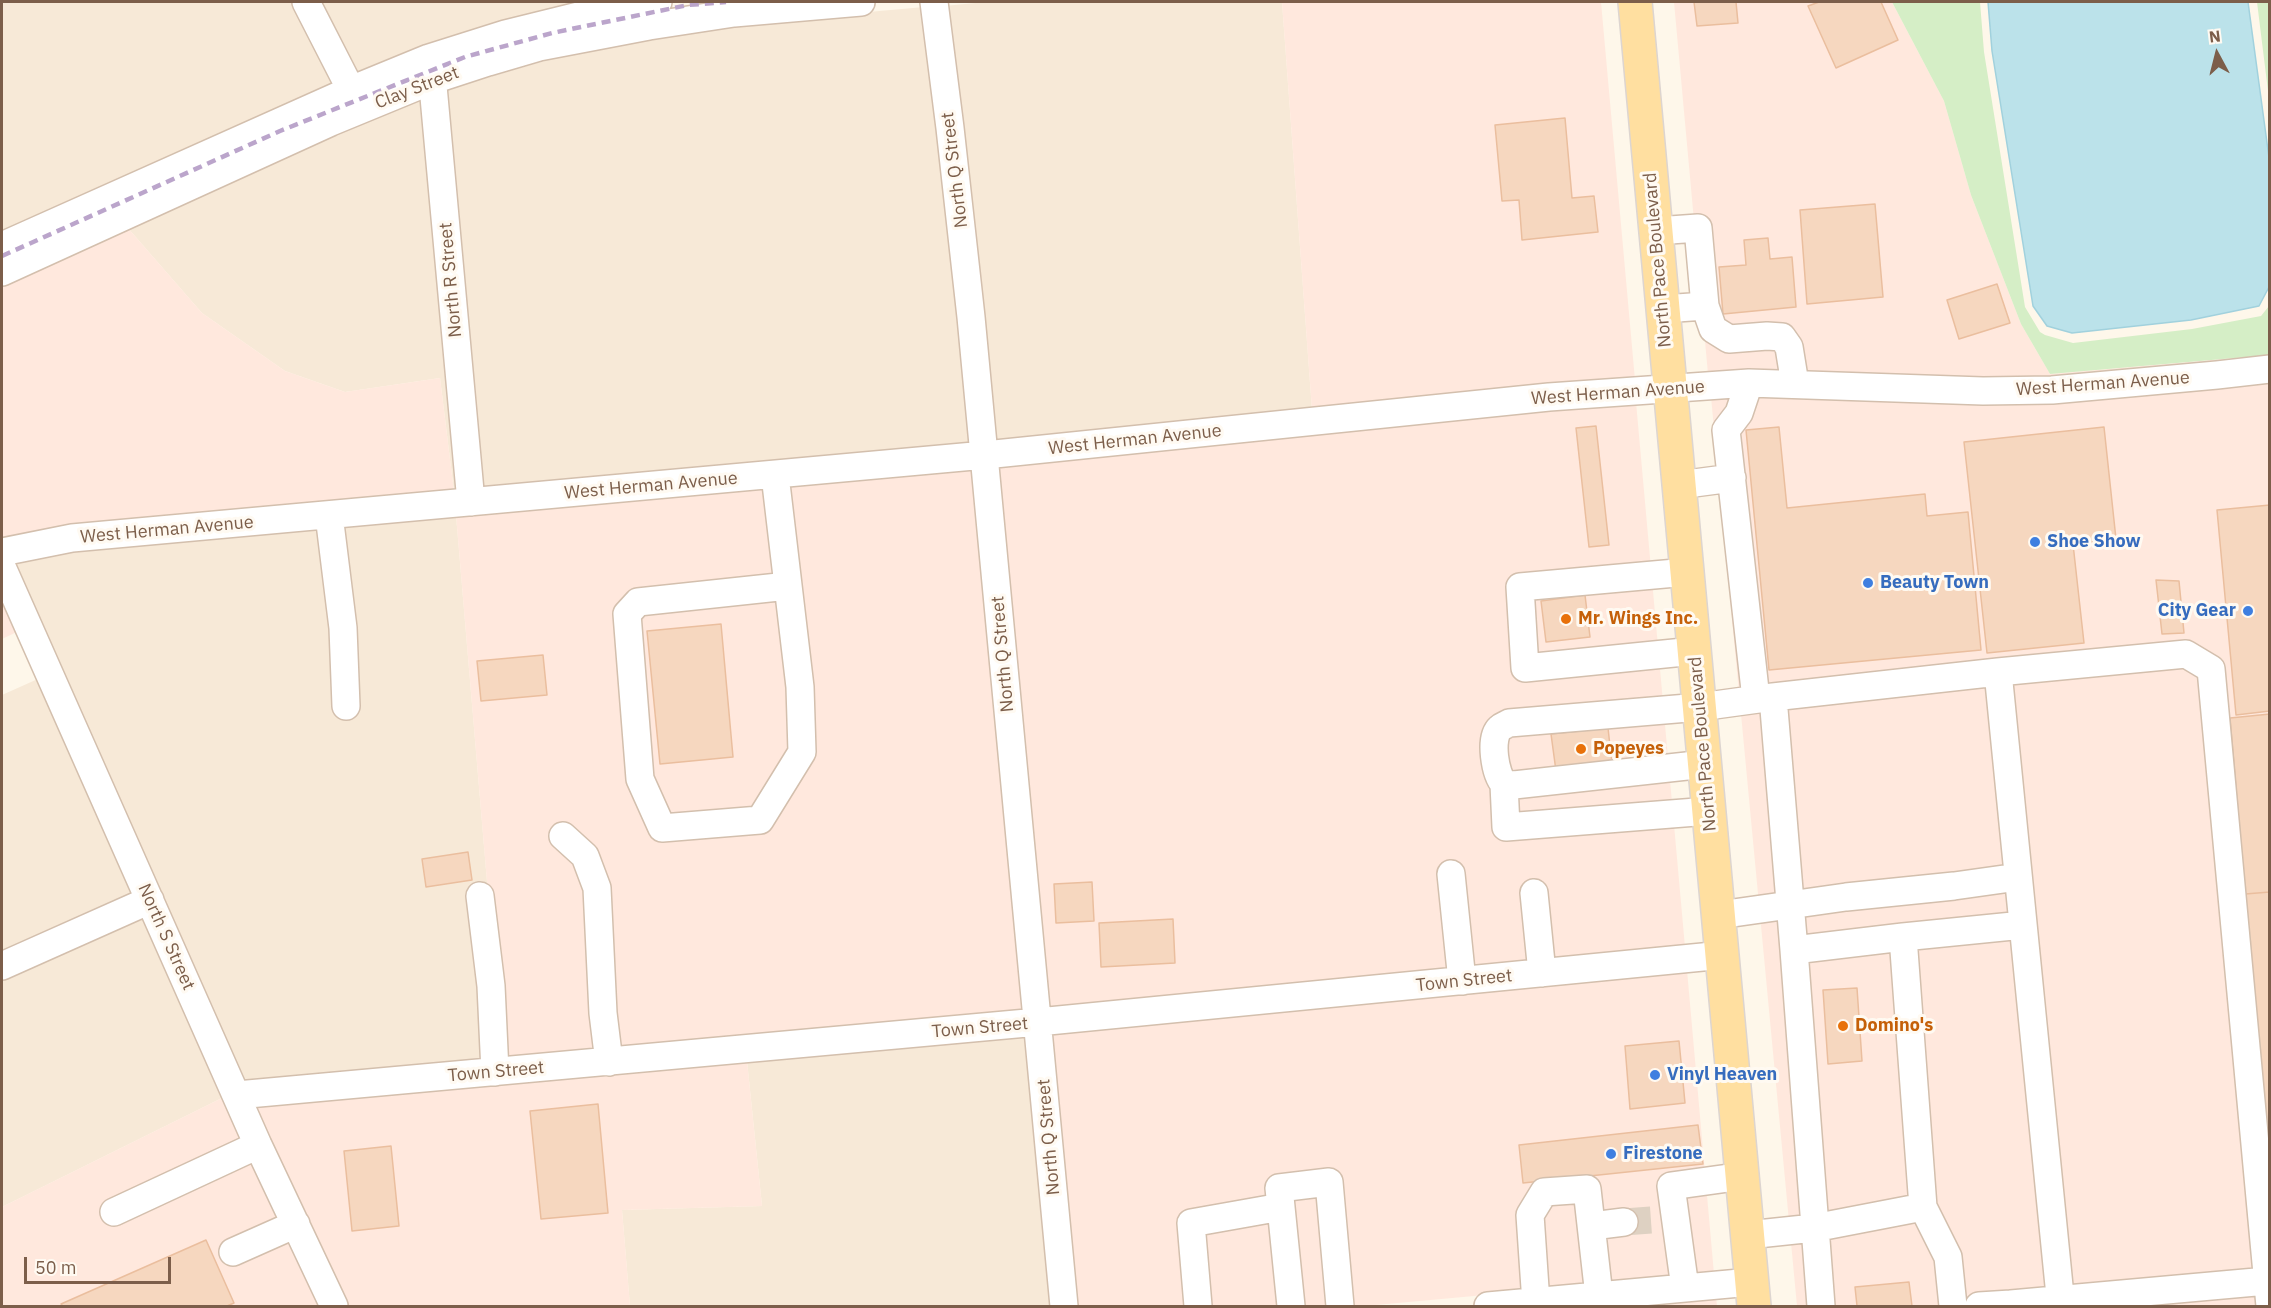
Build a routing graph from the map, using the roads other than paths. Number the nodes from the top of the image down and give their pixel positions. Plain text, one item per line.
1 (306, 2) edge
2 (658, 2) edge
3 (861, 2) edge
4 (934, 2) edge
5 (1635, 2) edge
6 (431, 69) junction
7 (351, 90) junction
8 (1656, 231) junction
9 (2, 246) edge
10 (2, 272) edge
11 (1705, 306) junction
12 (1663, 309) junction
13 (2270, 369) edge
14 (1749, 383) junction
15 (1796, 384) junction
16 (1670, 389) junction
17 (985, 455) junction
18 (775, 475) junction
19 (1732, 478) junction
20 (1679, 485) junction
21 (471, 502) junction
22 (329, 515) junction
23 (2, 552) edge
24 (2, 567) edge
25 (1687, 572) junction
26 (788, 586) junction
27 (1694, 651) junction
28 (1998, 672) junction
29 (1765, 698) junction
30 (346, 706) dead end
31 (1700, 707) junction
32 (1705, 764) junction
33 (1504, 784) junction
34 (1709, 811) junction
35 (563, 836) dead end
36 (1451, 874) dead end
37 (2018, 877) junction
38 (1534, 893) dead end
39 (480, 896) dead end
40 (150, 900) junction
41 (1790, 906) junction
42 (1719, 915) junction
43 (2023, 925) junction
44 (1903, 937) junction
45 (1794, 950) junction
46 (1723, 955) junction
47 (2, 966) edge
48 (1542, 973) junction
49 (1462, 981) junction
50 (1038, 1022) junction
51 (609, 1062) junction
52 (495, 1072) junction
53 (237, 1095) junction
54 (258, 1145) junction
55 (1743, 1176) junction
56 (1923, 1206) junction
57 (1281, 1208) junction
58 (114, 1212) dead end
59 (1624, 1222) tunnel mouth
60 (296, 1224) junction
61 (1592, 1226) junction
62 (1815, 1228) junction
63 (1748, 1235) junction
64 (233, 1252) dead end
65 (1685, 1288) junction
66 (2268, 1293) edge
67 (1753, 1294) edge
68 (1599, 1296) junction
69 (1536, 1303) junction
70 (2060, 1303) edge
71 (2011, 1305) edge
72 (334, 1306) edge
73 (1064, 1306) edge
74 (1198, 1306) edge
75 (1292, 1306) edge
76 (1340, 1306) edge
77 (1502, 1306) edge
78 (1821, 1306) edge
79 (1953, 1306) edge
80 (1979, 1306) edge

1 - 7 street
2 - 6 street, Clay Street
3 - 6 street, Clay Street
4 - 17 street, North Q Street
5 - 8 main road, North Pace Boulevard
6 - 7 street, Clay Street
6 - 10 street, Clay Street
6 - 21 street, North R Street
7 - 9 street, Clay Street
8 - 11 street
8 - 12 main road, North Pace Boulevard
11 - 12 street
11 - 15 street
12 - 16 main road, North Pace Boulevard
13 - 15 street, West Herman Avenue
14 - 15 street, West Herman Avenue
14 - 16 street, West Herman Avenue
14 - 19 street
16 - 17 street, West Herman Avenue
16 - 20 main road, North Pace Boulevard
17 - 18 street, West Herman Avenue
17 - 50 street, North Q Street
18 - 21 street, West Herman Avenue
18 - 26 street
19 - 20 street
19 - 29 street
20 - 25 main road, North Pace Boulevard
21 - 22 street, West Herman Avenue
22 - 23 street, West Herman Avenue
22 - 30 street
24 - 40 street, North S Street
25 - 27 main road, North Pace Boulevard
25 - 27 street
26 - 26 street
27 - 31 main road, North Pace Boulevard
28 - 29 street
28 - 37 street
28 - 66 street
29 - 31 street
29 - 41 street
31 - 32 main road, North Pace Boulevard
31 - 33 street
32 - 33 street
32 - 34 main road, North Pace Boulevard
33 - 34 street
34 - 42 main road, North Pace Boulevard
35 - 51 street
36 - 49 street
37 - 41 street
37 - 43 street
38 - 48 street
39 - 52 street
40 - 47 street
40 - 53 street, North S Street
41 - 42 street
41 - 45 street
42 - 46 main road, North Pace Boulevard
43 - 44 street
43 - 70 street
44 - 45 street
44 - 56 street
45 - 62 street
46 - 48 street, Town Street
46 - 55 main road, North Pace Boulevard
48 - 49 street, Town Street
49 - 50 street, Town Street
50 - 51 street, Town Street
50 - 73 street, North Q Street
51 - 52 street, Town Street
52 - 53 street, Town Street
53 - 54 street, North S Street
54 - 58 street
54 - 60 street, North S Street
55 - 63 main road, North Pace Boulevard
55 - 65 street
56 - 62 street
56 - 79 street
57 - 74 street
57 - 75 street
57 - 76 street
59 - 61 street
60 - 64 street
60 - 72 street, North S Street
61 - 68 street
61 - 69 street
62 - 63 street
62 - 78 street
63 - 67 main road, North Pace Boulevard
65 - 67 street
65 - 68 street
66 - 70 street
68 - 69 street
69 - 77 street
70 - 71 street
71 - 80 street

